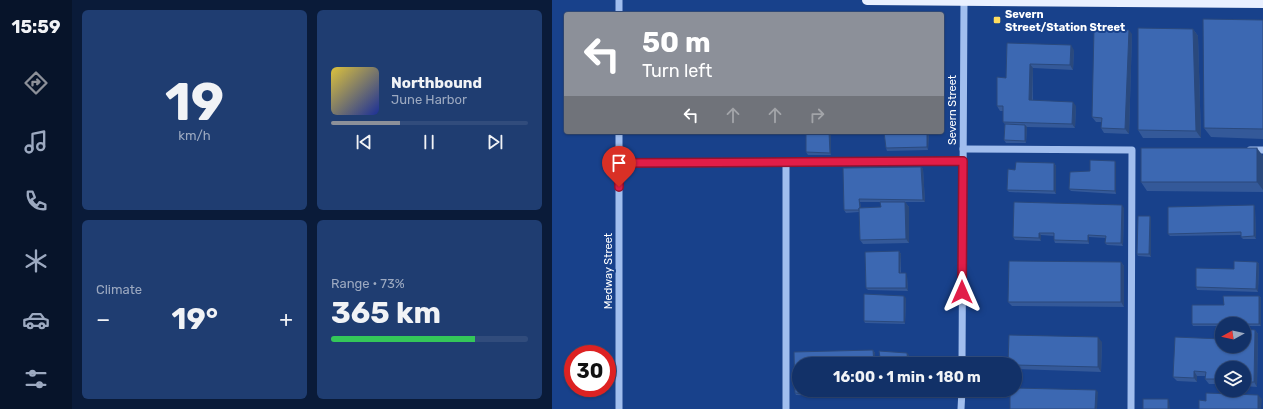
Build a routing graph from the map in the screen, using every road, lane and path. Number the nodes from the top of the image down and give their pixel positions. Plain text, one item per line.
1 (619, 0) edge
2 (867, 0) edge
3 (964, 0) edge
4 (1263, 2) edge
5 (619, 12) edge
6 (619, 134) edge
7 (963, 149) junction
8 (1240, 150) edge
9 (1263, 150) edge
10 (963, 161) junction
11 (786, 162) junction
12 (619, 163) junction
13 (962, 357) edge
14 (962, 397) edge
15 (619, 409) edge
16 (786, 409) edge
17 (961, 409) edge
18 (1130, 409) edge

1 - 5 street
2 - 3 main road
3 - 4 main road
3 - 7 street, Severn Street
6 - 12 street, Medway Street
7 - 10 street, Severn Street
7 - 18 street
8 - 9 street
10 - 11 street
10 - 13 street, Severn Street
11 - 12 street
11 - 16 street
12 - 15 street, Medway Street
14 - 17 street

